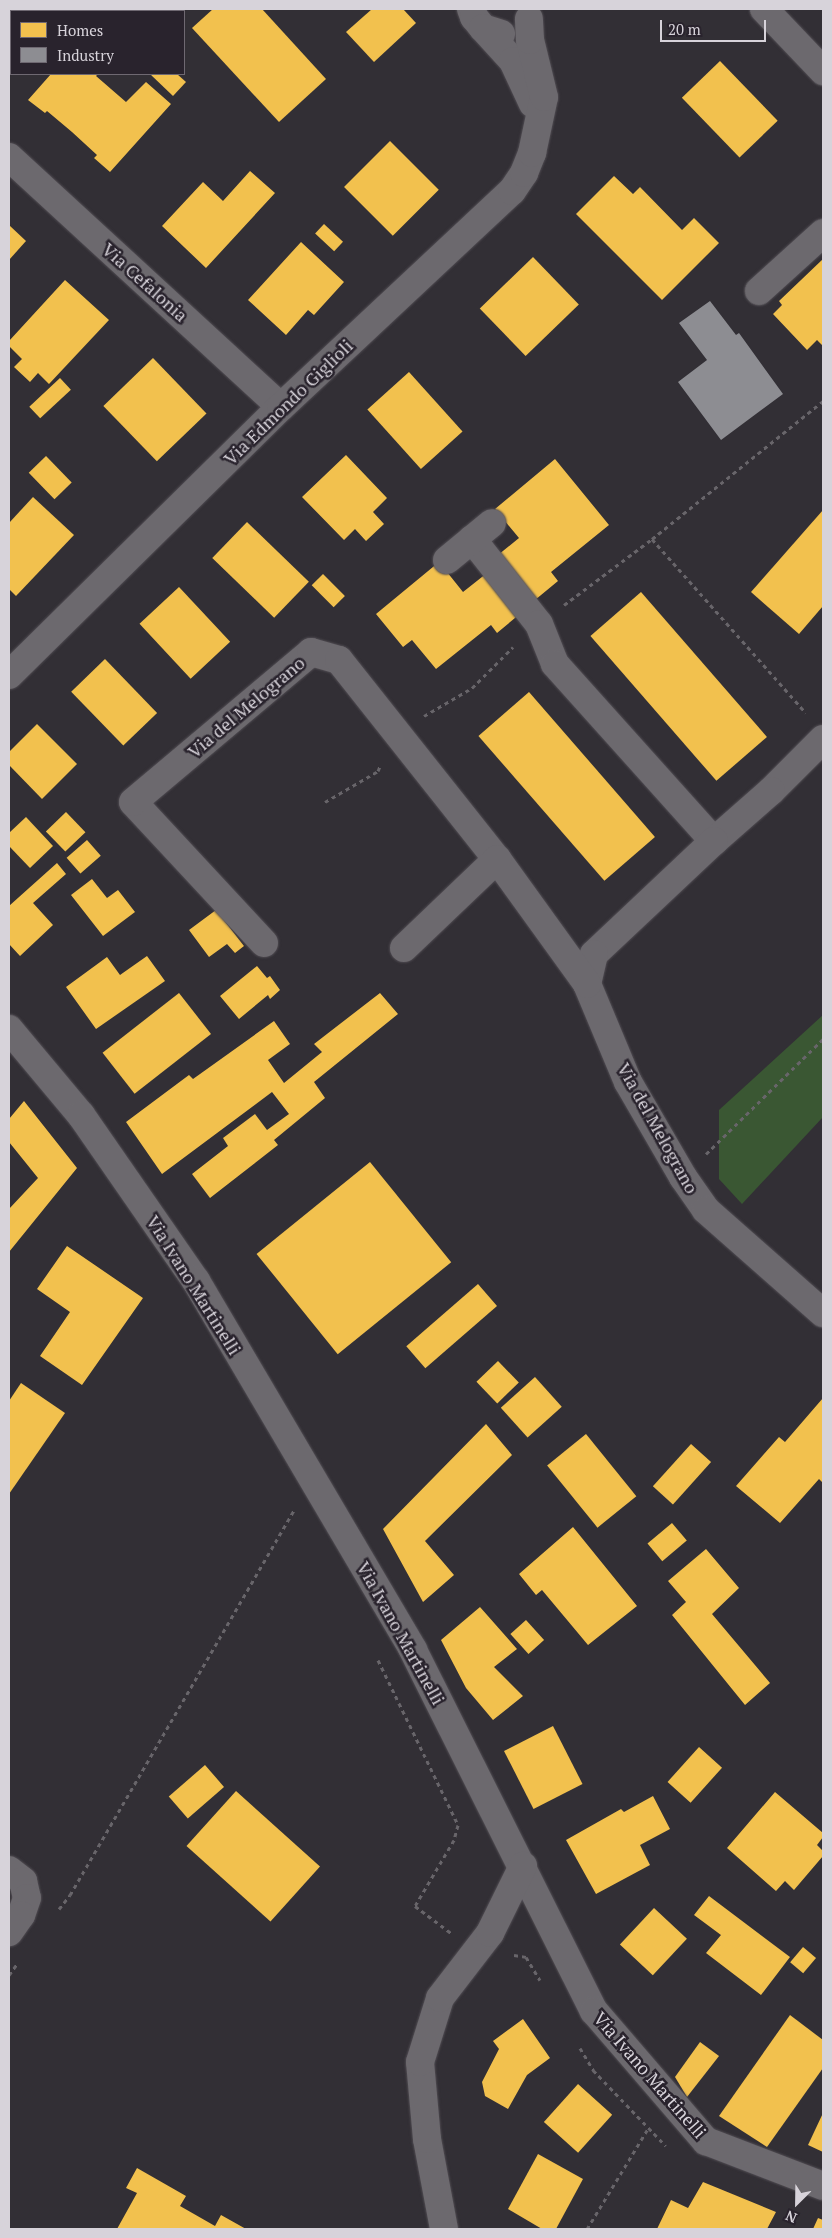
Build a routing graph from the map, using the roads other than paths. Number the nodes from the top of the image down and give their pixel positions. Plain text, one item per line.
1 (764, 9) edge
2 (531, 14) edge
3 (478, 19) edge
4 (823, 71) edge
5 (539, 114) junction
6 (9, 157) edge
7 (823, 233) edge
8 (759, 291) dead end
9 (281, 407) junction
10 (447, 560) dead end
11 (10, 672) edge
12 (817, 728) edge
13 (714, 841) junction
14 (497, 860) junction
15 (264, 943) dead end
16 (404, 948) dead end
17 (587, 984) junction
18 (9, 1029) edge
19 (823, 1313) edge
20 (522, 1866) junction
21 (9, 1870) edge
22 (9, 1932) edge
23 (823, 2186) edge
24 (444, 2229) edge

1 - 4 street
2 - 3 street
2 - 5 street, Via Edmondo Giglioli
3 - 5 street
5 - 9 street, Via Edmondo Giglioli
6 - 9 street, Via Cefalonia
7 - 8 street
9 - 11 street, Via Edmondo Giglioli
10 - 13 street
12 - 13 street
13 - 17 street
14 - 15 street, Via del Melograno
14 - 16 street
14 - 17 street, Via del Melograno
17 - 19 street, Via del Melograno
18 - 20 street, Via Ivano Martinelli
20 - 23 street, Via Ivano Martinelli
20 - 24 street
21 - 22 street

